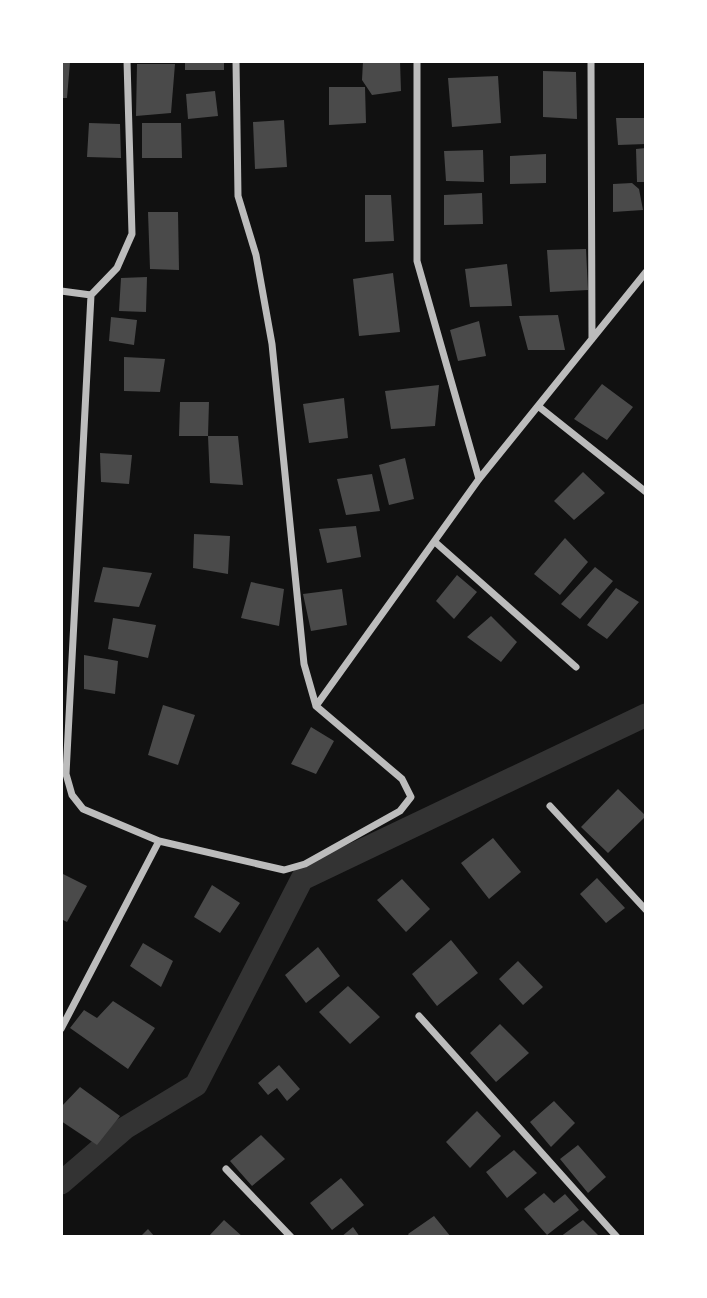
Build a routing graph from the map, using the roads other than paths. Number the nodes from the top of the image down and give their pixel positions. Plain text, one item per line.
1 (127, 61) edge
2 (236, 61) edge
3 (417, 61) edge
4 (591, 61) edge
5 (646, 272) edge
6 (61, 290) edge
7 (91, 295) junction
8 (592, 340) junction
9 (538, 406) junction
10 (479, 479) junction
11 (646, 492) edge
12 (435, 542) junction
13 (576, 667) dead end
14 (316, 706) junction
15 (550, 806) dead end
16 (159, 841) junction
17 (646, 910) edge
18 (419, 1016) dead end
19 (61, 1029) edge
20 (226, 1169) dead end
21 (291, 1237) edge
22 (617, 1237) edge

1 - 7 street
2 - 14 street
3 - 10 street
4 - 8 street
5 - 8 street
6 - 7 street
7 - 16 street
8 - 9 street
9 - 10 street
9 - 11 street
10 - 12 street
12 - 13 street
12 - 14 street
14 - 16 street
15 - 17 street
16 - 19 street
18 - 22 street
20 - 21 street

